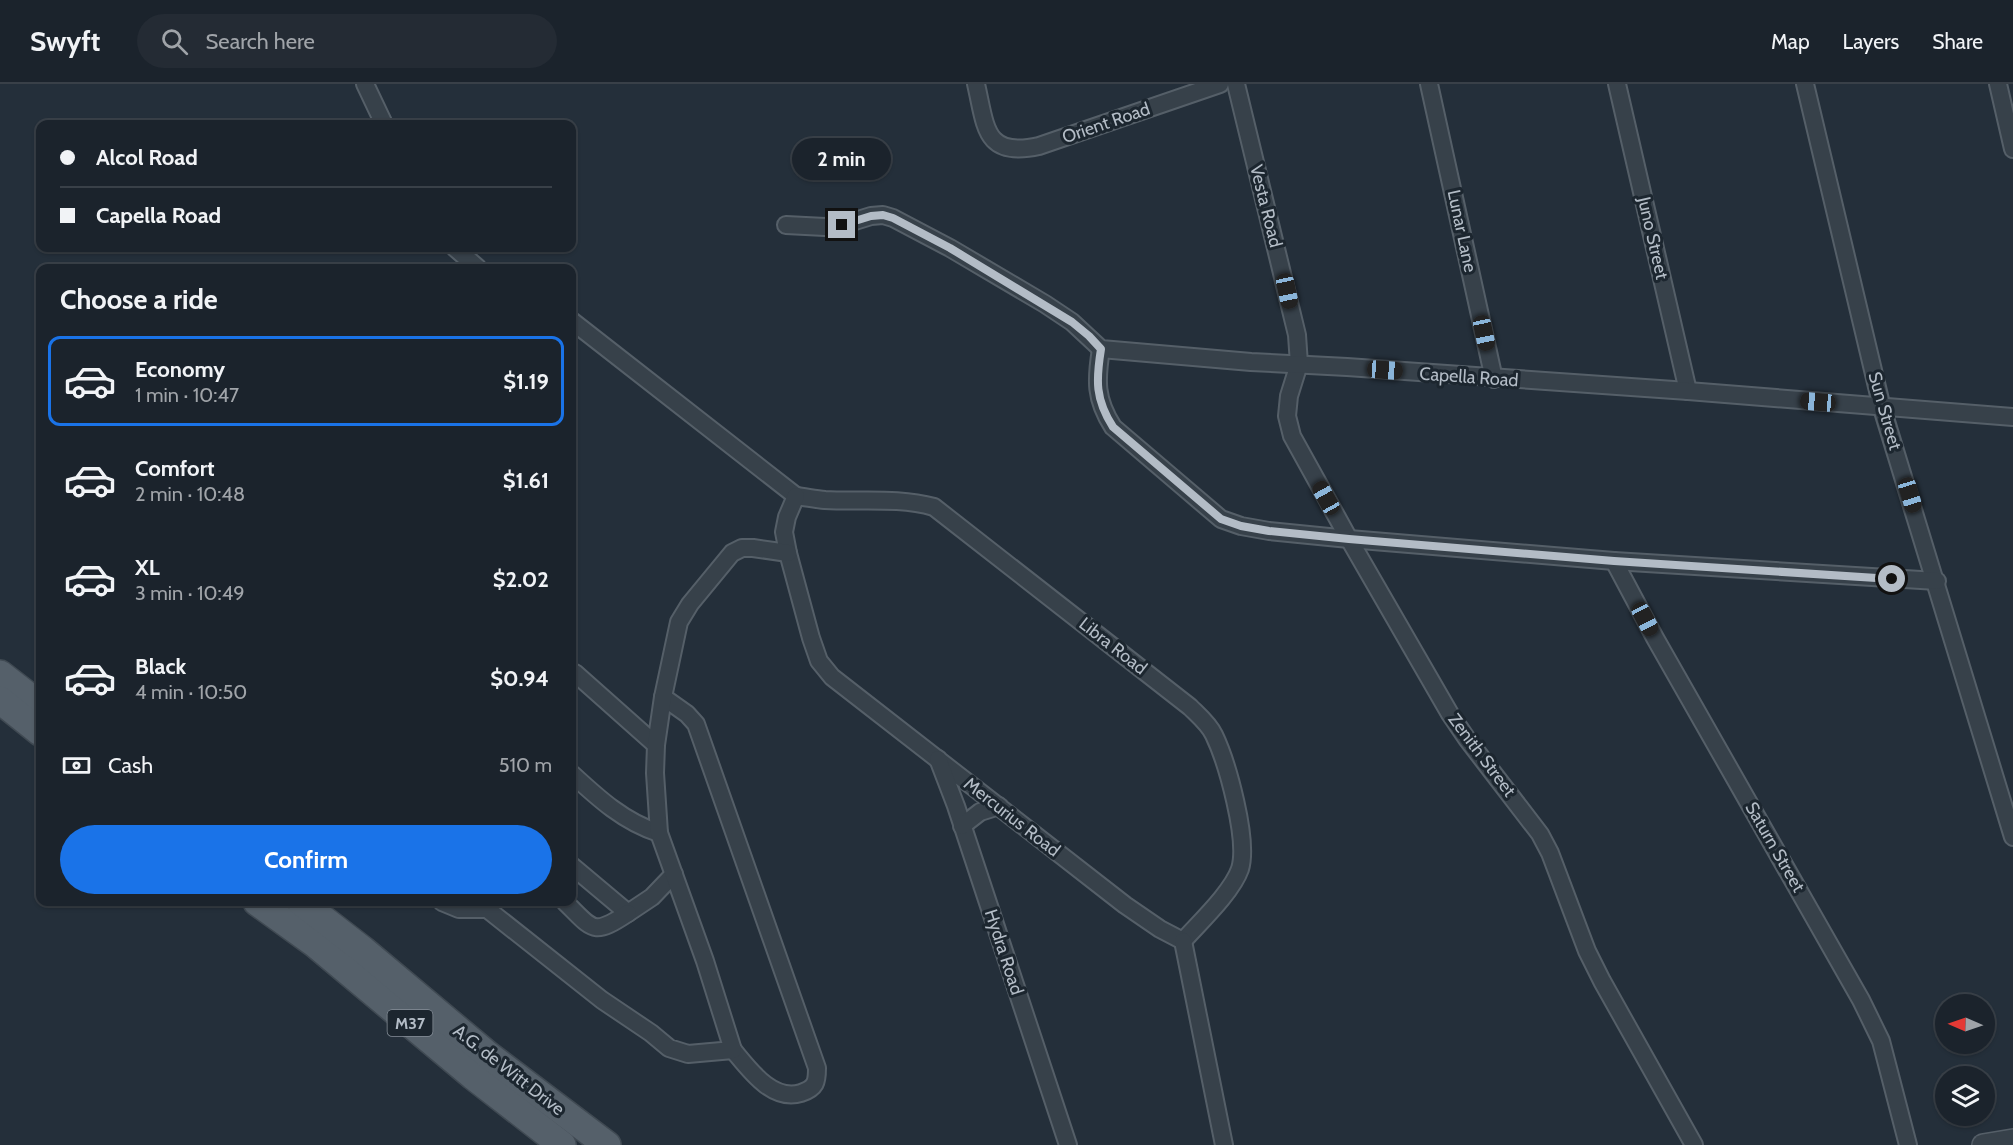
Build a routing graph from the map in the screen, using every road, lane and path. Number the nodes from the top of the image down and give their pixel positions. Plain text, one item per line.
1 (365, 84) edge
2 (976, 84) edge
3 (1236, 84) edge
4 (1429, 84) edge
5 (1617, 84) edge
6 (1805, 84) edge
7 (1998, 84) edge
8 (1211, 85) edge
9 (382, 120) edge
10 (2013, 149) edge
11 (786, 225) dead end
12 (460, 252) edge
13 (473, 264) edge
14 (576, 324) edge
15 (1101, 349) junction
16 (1299, 364) junction
17 (1494, 378) junction
18 (1688, 391) junction
19 (1882, 408) junction
20 (2013, 417) edge
21 (796, 496) junction
22 (1349, 539) junction
23 (788, 553) junction
24 (1614, 561) junction
25 (1937, 581) junction
26 (0, 674) edge
27 (576, 675) edge
28 (663, 697) junction
29 (0, 700) edge
30 (36, 702) edge
31 (36, 729) edge
32 (656, 745) junction
33 (938, 759) junction
34 (576, 777) edge
35 (999, 806) junction
36 (962, 826) junction
37 (659, 832) junction
38 (2013, 837) edge
39 (576, 869) edge
40 (674, 874) junction
41 (263, 906) edge
42 (306, 906) edge
43 (452, 906) edge
44 (479, 906) edge
45 (487, 906) edge
46 (568, 906) edge
47 (628, 913) junction
48 (1183, 941) junction
49 (733, 1050) junction
50 (480, 1065) junction
51 (530, 1105) junction
52 (2013, 1140) edge
53 (562, 1145) edge
54 (607, 1145) edge
55 (1068, 1145) edge
56 (1224, 1145) edge
57 (1694, 1145) edge
58 (1908, 1145) edge
59 (1983, 1145) edge

1 - 9 street
2 - 8 street, Orient Road
3 - 16 street, Vesta Road
4 - 17 street, Lunar Lane
5 - 18 street, Juno Street
6 - 19 street, Sun Street
7 - 10 street
11 - 15 street
12 - 13 street
14 - 21 street
15 - 16 street, Capella Road
15 - 22 street
16 - 17 street, Capella Road
16 - 22 street, Zenith Street
17 - 18 street, Capella Road
18 - 19 street, Capella Road
19 - 20 street, Capella Road
19 - 25 street, Sun Street
21 - 23 street, Mercurius Road
21 - 48 street, Libra Road
22 - 24 street
22 - 57 street, Zenith Street
23 - 28 street
23 - 33 street, Mercurius Road
24 - 25 street
24 - 58 street, Saturn Street
25 - 38 street, Sun Street
26 - 30 main road
27 - 32 street
28 - 32 street
28 - 49 street
29 - 31 main road
32 - 37 street
33 - 35 street, Mercurius Road
33 - 36 street, Hydra Road
34 - 37 street
35 - 36 street
35 - 48 street, Mercurius Road
36 - 55 street, Hydra Road
37 - 40 street
39 - 47 street
40 - 47 street
40 - 49 street
41 - 50 main road, A.G. de Witt Drive / M37
42 - 50 main road, A.G. de Witt Drive / M37
43 - 44 street
45 - 49 street
46 - 47 street
48 - 56 street
50 - 51 main road, A.G. de Witt Drive / M37
51 - 53 main road, A.G. de Witt Drive / M37
51 - 54 main road, A.G. de Witt Drive / M37
52 - 59 street

